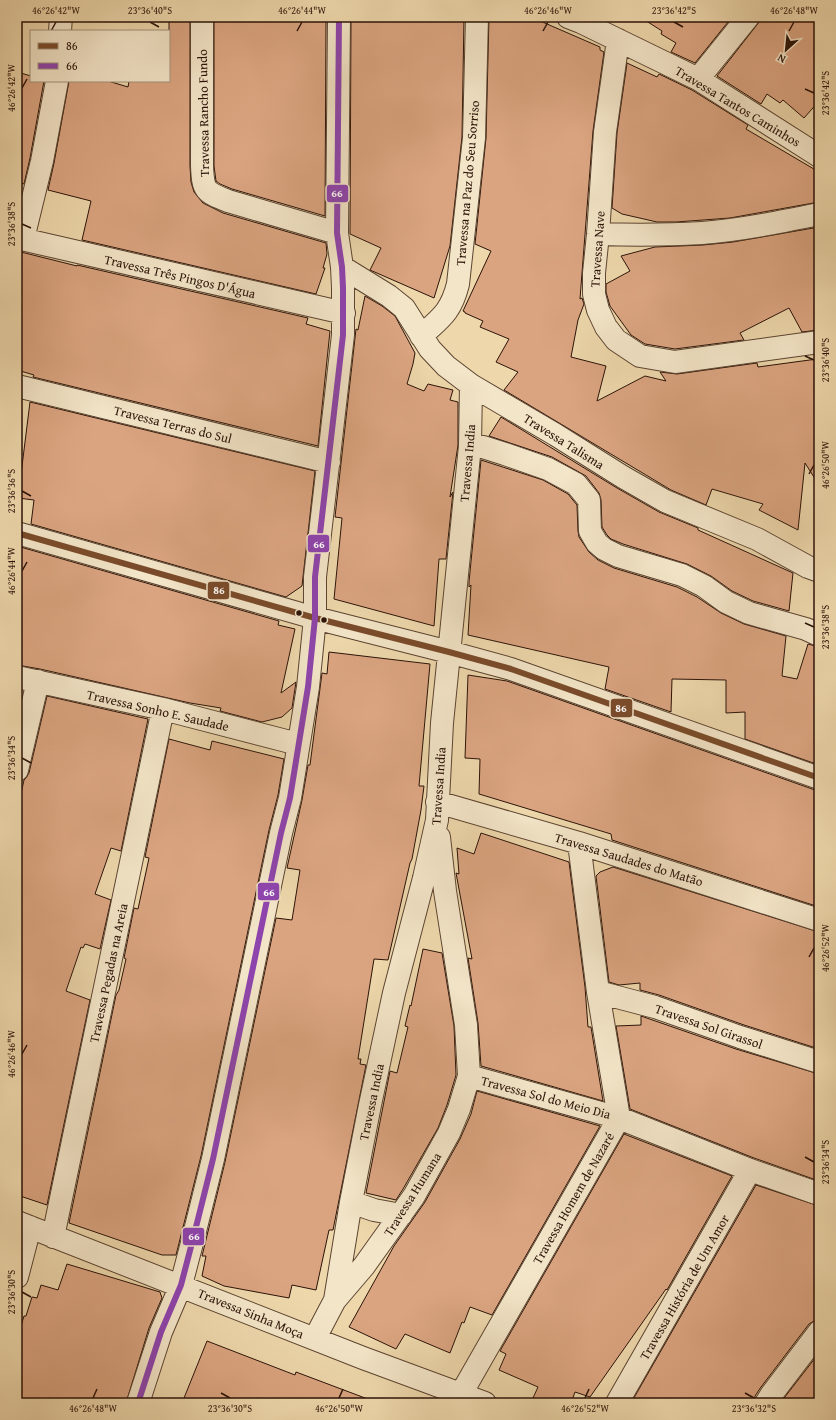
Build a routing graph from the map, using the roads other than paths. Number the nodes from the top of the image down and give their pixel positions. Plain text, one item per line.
1 (61, 17) edge
2 (202, 17) edge
3 (339, 17) edge
4 (478, 17) edge
5 (748, 17) edge
6 (578, 19) edge
7 (60, 30) edge
8 (618, 40) junction
9 (698, 79) junction
10 (57, 82) edge
11 (819, 156) edge
12 (819, 214) edge
13 (338, 233) junction
14 (598, 234) junction
15 (20, 238) edge
16 (342, 267) junction
17 (344, 313) junction
18 (421, 336) junction
19 (819, 342) edge
20 (471, 385) junction
21 (17, 386) edge
22 (470, 446) junction
23 (329, 462) junction
24 (17, 533) edge
25 (819, 571) edge
26 (315, 618) junction
27 (819, 635) edge
28 (449, 652) junction
29 (27, 679) edge
30 (163, 709) junction
31 (298, 744) junction
32 (17, 770) edge
33 (819, 778) edge
34 (437, 811) junction
35 (579, 843) junction
36 (819, 920) edge
37 (598, 992) junction
38 (819, 1062) edge
39 (469, 1076) junction
40 (619, 1118) junction
41 (750, 1170) junction
42 (819, 1194) edge
43 (351, 1202) junction
44 (402, 1215) junction
45 (24, 1224) edge
46 (53, 1237) junction
47 (17, 1277) edge
48 (181, 1285) junction
49 (335, 1300) junction
50 (819, 1332) edge
51 (315, 1338) junction
52 (461, 1394) junction
53 (138, 1403) edge
54 (485, 1403) edge
55 (617, 1403) edge
56 (766, 1403) edge

1 - 7 street
2 - 13 street, Travessa Rancho Fundo
3 - 13 street
4 - 18 street, Travessa na Paz do Seu Sorriso
5 - 9 street
6 - 8 street, Travessa Tantos Caminhos
8 - 9 street, Travessa Tantos Caminhos
8 - 14 street, Travessa Nave
9 - 11 street, Travessa Tantos Caminhos
10 - 15 street
12 - 14 street
13 - 16 street
14 - 19 street, Travessa Nave
15 - 17 street, Travessa Três Pingos D'Água
16 - 17 street
16 - 18 street, Travessa Talisma
17 - 23 street
18 - 20 street, Travessa Talisma
20 - 22 street, Travessa India
20 - 25 street, Travessa Talisma
21 - 23 street, Travessa Terras do Sul
22 - 27 street
22 - 28 street, Travessa India
23 - 26 street
24 - 26 street
26 - 28 street
26 - 31 street
28 - 33 street
28 - 34 street, Travessa India
29 - 30 street, Travessa Sonho E. Saudade
29 - 32 street
30 - 31 street, Travessa Sonho E. Saudade
30 - 46 street, Travessa Pegadas na Areia
31 - 48 street
34 - 35 street, Travessa Saudades do Matão
34 - 39 street, Travessa Sol do Meio Dia
34 - 43 street, Travessa India
35 - 36 street, Travessa Saudades do Matão
35 - 37 street, Travessa Homem de Nazaré
37 - 38 street, Travessa Sol Girassol
37 - 40 street, Travessa Homem de Nazaré
39 - 40 street, Travessa Sol do Meio Dia
39 - 44 street, Travessa Humana
40 - 41 street, Travessa Sol do Meio Dia
40 - 52 street, Travessa Homem de Nazaré
41 - 42 street, Travessa Sol do Meio Dia
41 - 55 street, Travessa História de Um Amor
43 - 44 street
43 - 49 street, Travessa India
44 - 49 street, Travessa Humana
45 - 46 street, Travessa Sinha Moça
45 - 47 street
46 - 48 street, Travessa Sinha Moça
48 - 51 street, Travessa Sinha Moça
48 - 53 street
49 - 51 street, Travessa India
50 - 56 street
51 - 52 street, Travessa Sinha Moça
52 - 54 street, Travessa Sinha Moça

